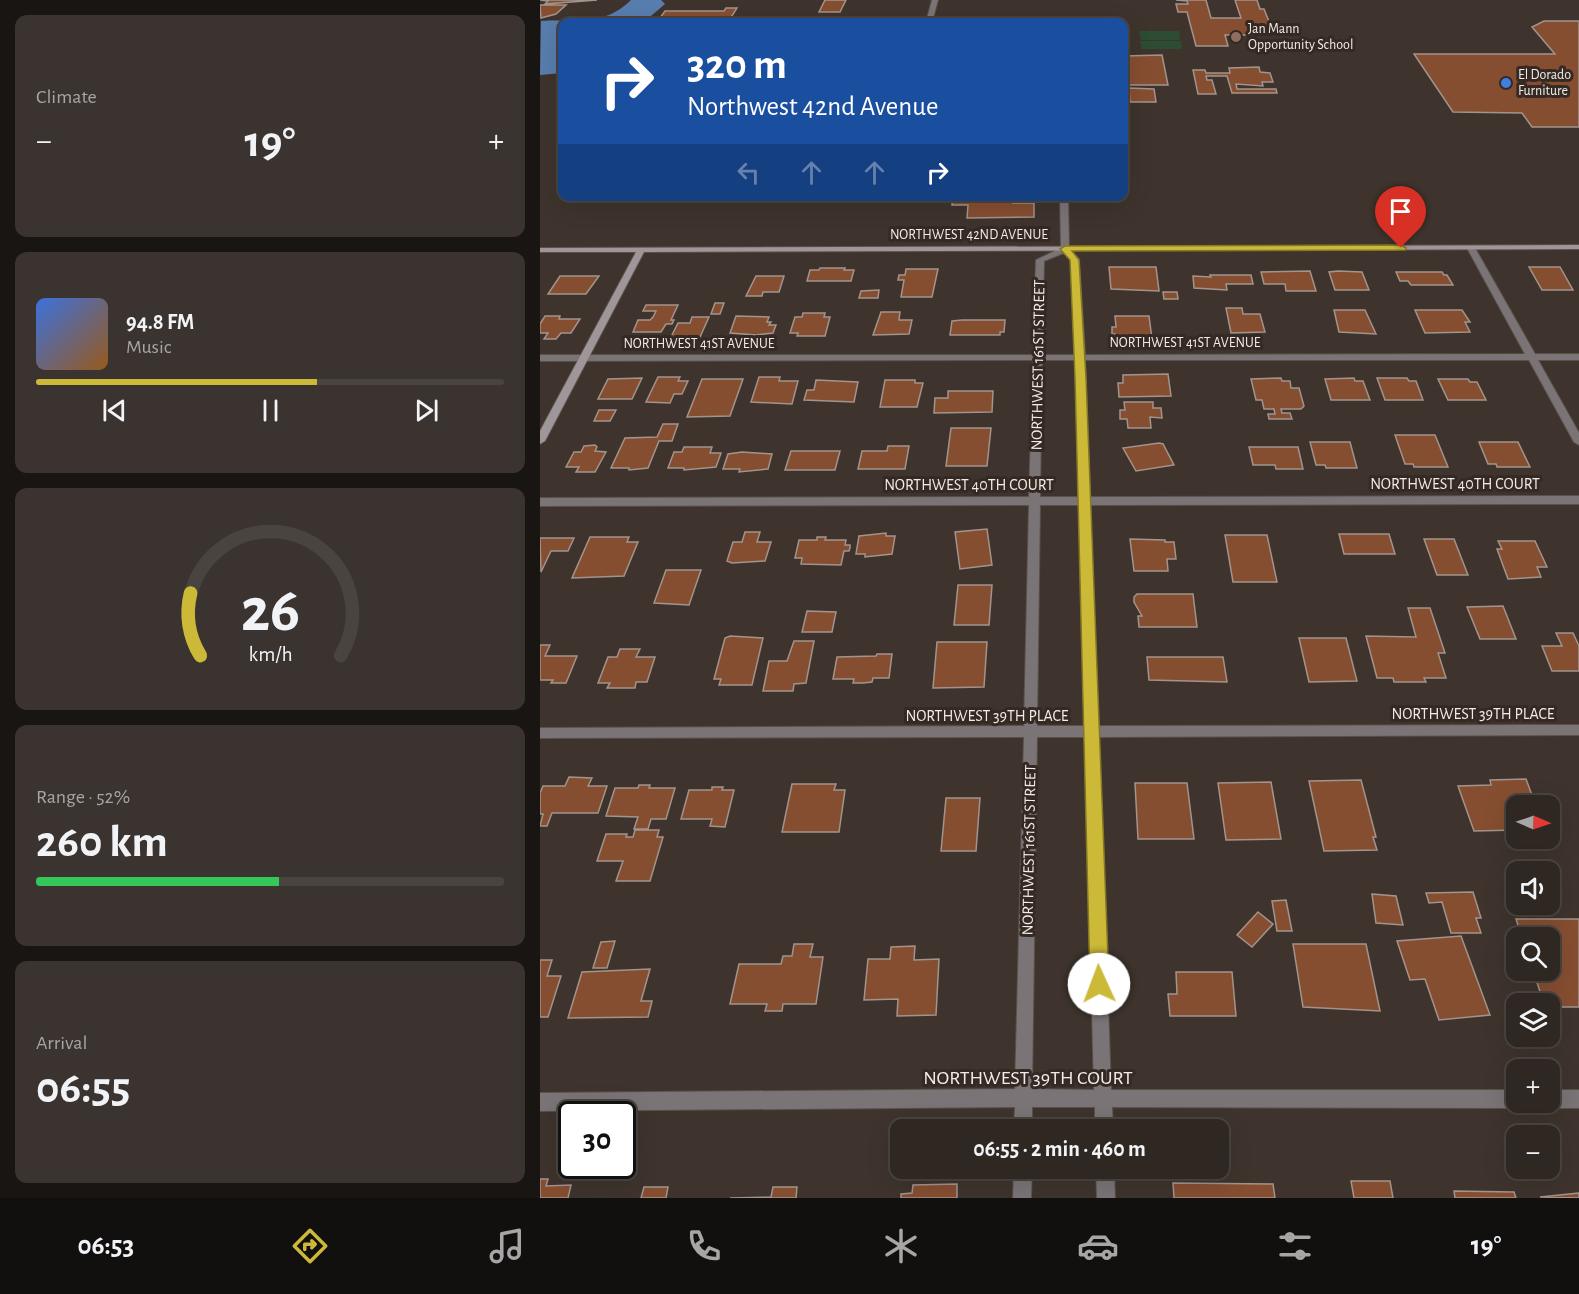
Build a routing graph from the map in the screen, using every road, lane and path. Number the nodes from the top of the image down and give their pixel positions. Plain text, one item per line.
1 (935, 0) edge
2 (930, 18) edge
3 (1064, 201) edge
4 (1579, 247) edge
5 (1471, 248) junction
6 (642, 249) junction
7 (1065, 249) junction
8 (540, 250) edge
9 (586, 357) junction
10 (1038, 357) junction
11 (1079, 357) junction
12 (1532, 357) junction
13 (1579, 357) edge
14 (540, 358) edge
15 (540, 441) edge
16 (1579, 442) edge
17 (1035, 501) junction
18 (1084, 501) junction
19 (1579, 501) edge
20 (540, 502) edge
21 (1579, 730) edge
22 (1031, 732) junction
23 (1091, 732) junction
24 (540, 733) edge
25 (1024, 1098) junction
26 (1103, 1099) junction
27 (1506, 1099) edge
28 (1560, 1099) edge
29 (1579, 1099) edge
30 (540, 1102) edge
31 (1023, 1119) edge
32 (1104, 1119) edge
33 (1023, 1179) edge
34 (1105, 1179) edge
35 (1022, 1198) edge
36 (1106, 1198) edge

1 - 2 street
3 - 7 street
4 - 5 street, NORTHWEST 42ND AVENUE
5 - 7 street, NORTHWEST 42ND AVENUE
5 - 12 street
6 - 7 street, NORTHWEST 42ND AVENUE
6 - 8 street, NORTHWEST 42ND AVENUE
6 - 9 street
7 - 10 street, NORTHWEST 161ST STREET
7 - 11 street
9 - 10 street, NORTHWEST 41ST AVENUE
9 - 14 street, NORTHWEST 41ST AVENUE
9 - 15 street
10 - 11 street, NORTHWEST 41ST AVENUE
10 - 17 street, NORTHWEST 161ST STREET
11 - 12 street, NORTHWEST 41ST AVENUE
11 - 18 street
12 - 13 street, NORTHWEST 41ST AVENUE
12 - 16 street
17 - 18 street, NORTHWEST 40TH COURT
17 - 20 street, NORTHWEST 40TH COURT
17 - 22 street, NORTHWEST 161ST STREET
18 - 19 street, NORTHWEST 40TH COURT
18 - 23 street
21 - 23 street, NORTHWEST 39TH PLACE
22 - 23 street, NORTHWEST 39TH PLACE
22 - 24 street, NORTHWEST 39TH PLACE
22 - 25 street, NORTHWEST 161ST STREET
23 - 26 street
25 - 26 street, NORTHWEST 39TH COURT
25 - 30 street, NORTHWEST 39TH COURT
25 - 31 street, NORTHWEST 161ST STREET
26 - 27 street, NORTHWEST 39TH COURT
26 - 32 street
28 - 29 street
33 - 35 street
34 - 36 street

